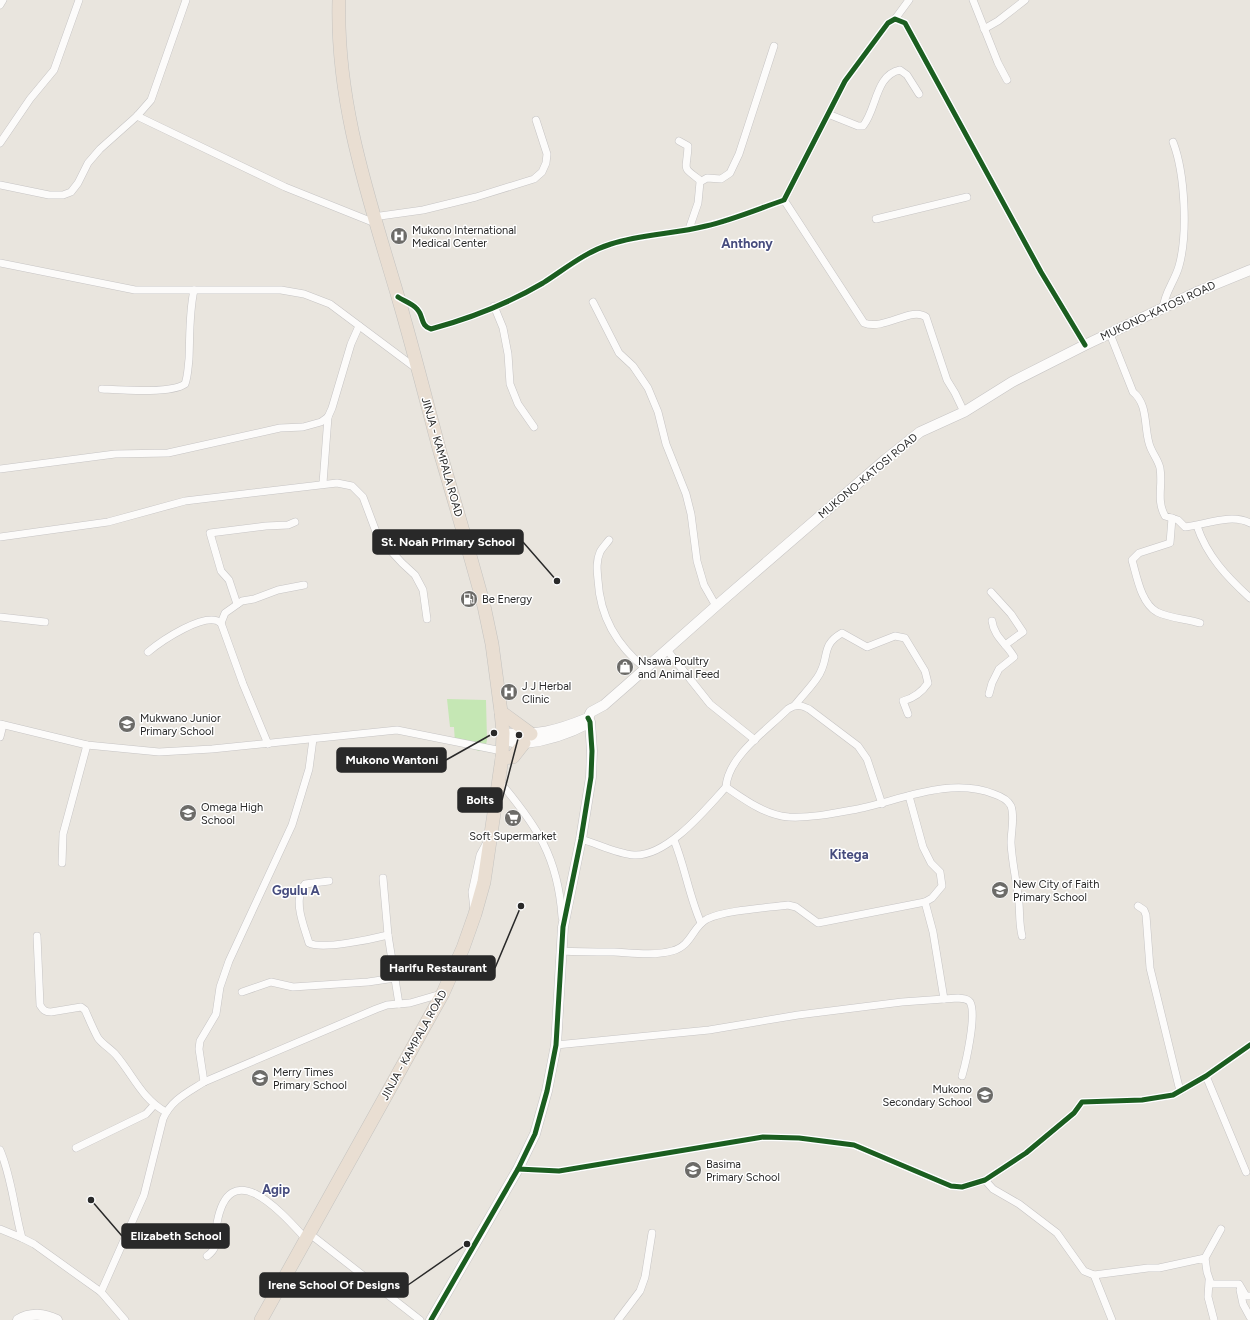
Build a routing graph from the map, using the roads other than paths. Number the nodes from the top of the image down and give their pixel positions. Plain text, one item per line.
1 (2, 0) edge
2 (79, 0) edge
3 (186, 0) edge
4 (340, 0) edge
5 (909, 0) edge
6 (973, 0) edge
7 (1026, 0) edge
8 (0, 5) edge
9 (895, 19) junction
10 (984, 28) junction
11 (774, 46) dead end
12 (1007, 80) dead end
13 (919, 94) dead end
14 (828, 114) junction
15 (137, 116) junction
16 (536, 120) dead end
17 (679, 141) dead end
18 (1173, 142) dead end
19 (0, 143) edge
20 (701, 181) junction
21 (0, 185) edge
22 (967, 197) dead end
23 (784, 200) junction
24 (876, 219) dead end
25 (374, 220) junction
26 (689, 229) junction
27 (0, 264) edge
28 (1250, 270) edge
29 (194, 290) junction
30 (398, 297) junction
31 (593, 302) dead end
32 (494, 306) junction
33 (1163, 309) junction
34 (359, 326) junction
35 (1110, 334) junction
36 (1085, 345) junction
37 (418, 370) junction
38 (102, 389) dead end
39 (964, 412) junction
40 (328, 417) junction
41 (534, 427) dead end
42 (0, 469) edge
43 (323, 483) junction
44 (1172, 518) junction
45 (294, 522) dead end
46 (1250, 523) edge
47 (1197, 526) junction
48 (0, 538) edge
49 (609, 540) dead end
50 (304, 585) dead end
51 (991, 592) dead end
52 (1250, 598) edge
53 (237, 604) junction
54 (716, 606) junction
55 (0, 617) edge
56 (427, 619) dead end
57 (992, 621) dead end
58 (45, 622) dead end
59 (221, 623) junction
60 (1200, 623) dead end
61 (1006, 644) junction
62 (667, 650) junction
63 (148, 652) dead end
64 (646, 669) junction
65 (989, 694) dead end
66 (795, 705) junction
67 (501, 712) junction
68 (908, 714) dead end
69 (590, 717) junction
70 (1, 725) edge
71 (0, 737) edge
72 (313, 739) junction
73 (527, 739) junction
74 (755, 740) junction
75 (268, 744) junction
76 (87, 745) junction
77 (502, 746) junction
78 (499, 781) junction
79 (726, 787) junction
80 (909, 796) junction
81 (882, 804) junction
82 (581, 839) junction
83 (674, 840) junction
84 (62, 863) dead end
85 (383, 878) dead end
86 (329, 881) dead end
87 (925, 902) junction
88 (1138, 906) dead end
89 (701, 923) junction
90 (563, 927) junction
91 (37, 936) dead end
92 (388, 936) junction
93 (1022, 936) dead end
94 (562, 951) junction
95 (395, 978) junction
96 (242, 992) dead end
97 (443, 994) junction
98 (944, 999) junction
99 (399, 1004) junction
100 (556, 1045) junction
101 (1250, 1045) edge
102 (962, 1076) dead end
103 (1206, 1076) junction
104 (204, 1082) junction
105 (1180, 1091) junction
106 (154, 1105) junction
107 (166, 1112) junction
108 (76, 1148) dead end
109 (0, 1150) edge
110 (518, 1169) junction
111 (1246, 1172) dead end
112 (985, 1180) junction
113 (0, 1229) edge
114 (1221, 1229) dead end
115 (652, 1233) dead end
116 (308, 1236) junction
117 (22, 1238) junction
118 (207, 1256) dead end
119 (1205, 1258) junction
120 (1094, 1275) junction
121 (1209, 1281) junction
122 (1239, 1284) junction
123 (101, 1292) junction
124 (1250, 1296) edge
125 (1250, 1317) edge
126 (18, 1320) edge
127 (57, 1320) edge
128 (125, 1320) edge
129 (261, 1320) edge
130 (420, 1320) edge
131 (431, 1320) edge
132 (619, 1320) edge
133 (1112, 1320) edge
134 (1214, 1320) edge

1 - 8 street
2 - 19 street
3 - 15 street
4 - 25 highway, JINJA - KAMPALA ROAD
5 - 9 street
6 - 10 street
7 - 10 street
9 - 14 street
9 - 36 street
10 - 12 street
11 - 20 street
13 - 14 street
14 - 23 street
15 - 21 street
15 - 25 street
16 - 25 street
17 - 20 street
18 - 33 street
20 - 26 street
22 - 24 street
23 - 26 street
23 - 39 street
25 - 30 highway, JINJA - KAMPALA ROAD
26 - 32 street
27 - 29 street
28 - 33 main road, MUKONO-KATOSI ROAD
29 - 34 street
29 - 38 street
30 - 32 street
30 - 37 highway, JINJA - KAMPALA ROAD
31 - 54 street
32 - 41 street
33 - 35 main road, MUKONO-KATOSI ROAD
34 - 37 street
34 - 40 street
35 - 36 main road, MUKONO-KATOSI ROAD
35 - 44 street
36 - 39 main road, MUKONO-KATOSI ROAD
37 - 67 highway, JINJA - KAMPALA ROAD
39 - 54 main road, MUKONO-KATOSI ROAD
40 - 42 street
40 - 43 street
43 - 48 street
43 - 56 street
44 - 47 street
44 - 60 street
45 - 53 street
46 - 47 street
47 - 52 street
49 - 64 street
50 - 53 street
51 - 61 street
53 - 59 street
54 - 62 main road, MUKONO-KATOSI ROAD
55 - 58 street
57 - 61 street
59 - 63 street
59 - 75 street
61 - 65 street
62 - 64 main road, MUKONO-KATOSI ROAD
62 - 74 street
64 - 69 main road, MUKONO-KATOSI ROAD
66 - 68 street
66 - 74 street
66 - 81 street
67 - 73 highway
67 - 77 highway, JINJA - KAMPALA ROAD
69 - 73 main road, MUKONO-KATOSI ROAD
69 - 82 main road
70 - 71 street
70 - 76 street
72 - 75 street
72 - 77 street
72 - 104 street
73 - 77 main road, MUKONO-KATOSI ROAD
73 - 77 highway
74 - 79 street
75 - 76 street
76 - 84 street
77 - 78 highway, JINJA - KAMPALA ROAD
78 - 90 street
78 - 97 highway, JINJA - KAMPALA ROAD
79 - 81 street
79 - 83 street
80 - 81 street
80 - 87 street
80 - 93 street
82 - 83 street
82 - 90 main road
83 - 89 street
85 - 92 street
86 - 92 street
87 - 89 street
87 - 98 street
88 - 105 street
89 - 94 street
90 - 94 main road
91 - 106 street
92 - 95 street
94 - 100 main road
95 - 96 street
95 - 99 street
97 - 99 street
97 - 116 highway, JINJA - KAMPALA ROAD
98 - 100 street
98 - 102 street
99 - 104 street
100 - 110 main road
101 - 103 street
103 - 105 street
103 - 111 street
104 - 107 street
105 - 112 street
106 - 107 street
106 - 108 street
107 - 123 street
109 - 117 street
110 - 112 street
110 - 131 main road
112 - 120 street
113 - 117 street
114 - 119 street
115 - 132 street
116 - 118 street
116 - 129 highway, JINJA - KAMPALA ROAD
116 - 130 street
117 - 123 street
119 - 120 street
119 - 121 street
120 - 133 street
121 - 122 street
121 - 134 street
122 - 124 street
122 - 125 street
123 - 128 street
126 - 127 main road

